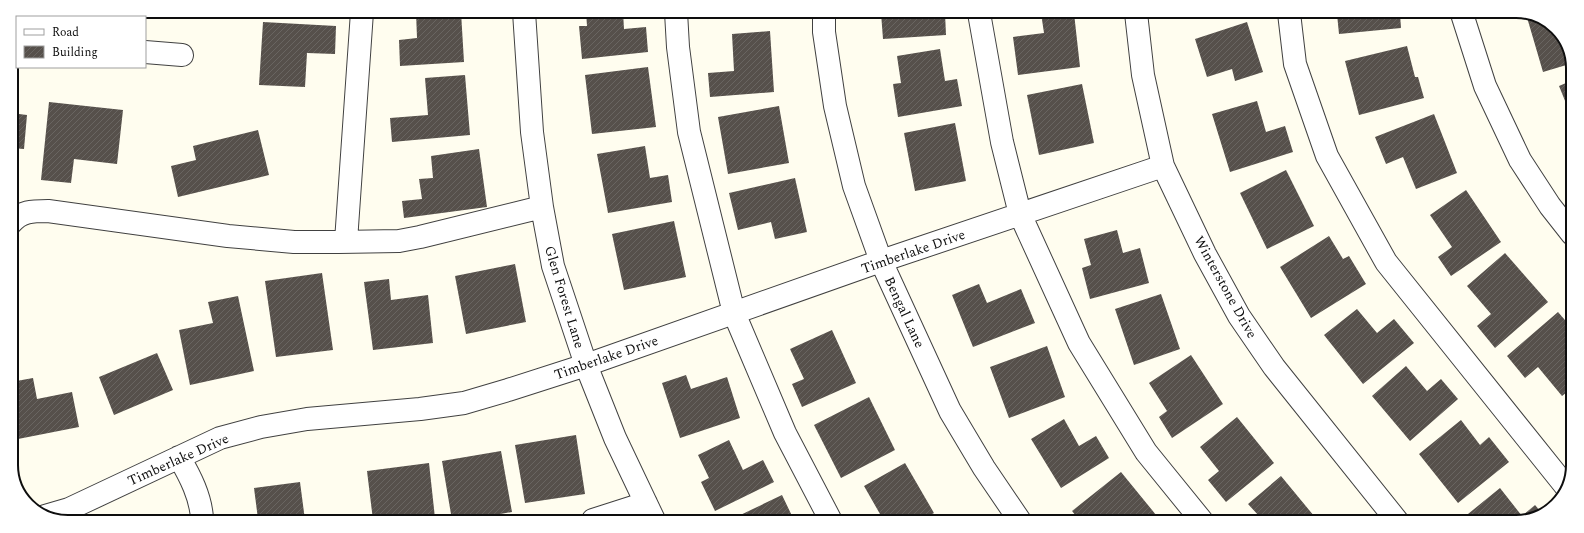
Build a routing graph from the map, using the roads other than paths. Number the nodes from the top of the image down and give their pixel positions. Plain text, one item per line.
1 (362, 18) edge
2 (524, 18) edge
3 (676, 18) edge
4 (824, 18) edge
5 (980, 18) edge
6 (1137, 18) edge
7 (1290, 18) edge
8 (1463, 18) edge
9 (146, 52) edge
10 (182, 55) dead end
11 (1163, 166) junction
12 (542, 207) junction
13 (1020, 214) junction
14 (18, 216) edge
15 (1566, 226) edge
16 (346, 241) junction
17 (881, 261) junction
18 (734, 313) junction
19 (586, 365) junction
20 (179, 457) junction
21 (1563, 482) edge
22 (650, 512) edge
23 (55, 513) edge
24 (202, 515) edge
25 (629, 515) edge
26 (828, 515) edge
27 (1016, 515) edge
28 (1197, 515) edge
29 (1392, 515) edge

1 - 16 street
2 - 12 street, Glen Forest Lane
3 - 18 street
4 - 17 street, Bengal Lane
5 - 13 street
6 - 11 street, Winterstone Drive
7 - 21 street
8 - 15 street
9 - 10 street
11 - 13 street, Timberlake Drive
11 - 29 street, Winterstone Drive
12 - 16 street
12 - 19 street, Glen Forest Lane
13 - 17 street, Timberlake Drive
13 - 28 street
14 - 16 street
17 - 18 street, Timberlake Drive
17 - 27 street, Bengal Lane
18 - 19 street, Timberlake Drive
18 - 26 street
19 - 20 street, Timberlake Drive
19 - 22 street, Glen Forest Lane
20 - 23 street, Timberlake Drive
20 - 24 street
22 - 25 street

